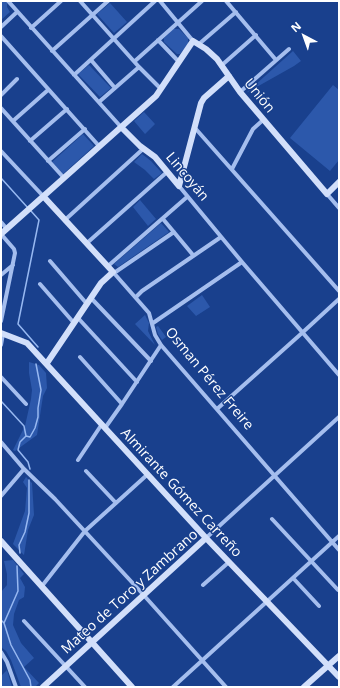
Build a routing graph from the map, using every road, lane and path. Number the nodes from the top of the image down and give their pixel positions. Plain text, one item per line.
1 (8, 1) edge
2 (61, 1) edge
3 (80, 1) edge
4 (108, 1) edge
5 (155, 1) edge
6 (160, 1) edge
7 (202, 1) edge
8 (226, 1) edge
9 (17, 12) junction
10 (236, 12) junction
11 (92, 15) junction
12 (177, 22) junction
13 (1, 27) edge
14 (31, 28) junction
15 (256, 35) junction
16 (1, 36) edge
17 (114, 38) junction
18 (158, 40) junction
19 (193, 41) junction
20 (199, 44) junction
21 (289, 49) dead end
22 (52, 51) junction
23 (91, 60) junction
24 (276, 60) junction
25 (135, 61) junction
26 (178, 62) junction
27 (222, 65) junction
28 (139, 67) junction
29 (74, 75) junction
30 (229, 76) junction
31 (17, 79) dead end
32 (115, 88) junction
33 (160, 88) junction
34 (48, 90) junction
35 (240, 92) junction
36 (1, 94) edge
37 (99, 102) junction
38 (1, 108) edge
39 (67, 109) junction
40 (263, 120) junction
41 (13, 121) junction
42 (121, 127) junction
43 (195, 128) junction
44 (85, 129) junction
45 (30, 141) junction
46 (99, 146) junction
47 (143, 149) junction
48 (1, 151) edge
49 (48, 161) junction
50 (232, 169) junction
51 (168, 172) junction
52 (64, 178) junction
53 (339, 182) edge
54 (179, 186) junction
55 (327, 194) junction
56 (44, 196) junction
57 (187, 197) junction
58 (339, 208) edge
59 (66, 219) junction
60 (163, 219) junction
61 (1, 222) edge
62 (3, 231) edge
63 (174, 232) junction
64 (221, 237) junction
65 (87, 243) junction
66 (194, 255) junction
67 (50, 261) dead end
68 (242, 262) junction
69 (13, 265) junction
70 (108, 266) junction
71 (114, 272) junction
72 (1, 275) edge
73 (40, 284) dead end
74 (339, 291) edge
75 (136, 297) junction
76 (91, 298) junction
77 (339, 299) edge
78 (87, 304) junction
79 (76, 320) junction
80 (1, 321) edge
81 (153, 323) junction
82 (2, 334) edge
83 (302, 334) junction
84 (1, 345) edge
85 (161, 345) junction
86 (80, 357) dead end
87 (151, 360) junction
88 (47, 364) junction
89 (339, 375) edge
90 (1, 377) edge
91 (137, 382) junction
92 (26, 404) dead end
93 (122, 404) junction
94 (217, 409) junction
95 (339, 417) edge
96 (103, 426) junction
97 (1, 442) edge
98 (78, 460) dead end
99 (24, 469) junction
100 (86, 471) dead end
101 (148, 474) junction
102 (275, 476) junction
103 (1, 496) edge
104 (116, 503) junction
105 (272, 519) dead end
106 (84, 531) junction
107 (339, 536) edge
108 (206, 538) junction
109 (1, 540) edge
110 (333, 542) junction
111 (339, 550) edge
112 (229, 562) junction
113 (311, 562) junction
114 (293, 578) junction
115 (202, 585) dead end
116 (42, 586) junction
117 (338, 590) dead end
118 (144, 595) junction
119 (267, 602) junction
120 (319, 606) dead end
121 (24, 621) dead end
122 (92, 642) junction
123 (1, 652) edge
124 (339, 656) edge
125 (202, 660) junction
126 (66, 666) junction
127 (328, 666) junction
128 (339, 677) edge
129 (16, 687) edge
130 (43, 687) edge
131 (85, 687) edge
132 (132, 687) edge
133 (173, 687) edge
134 (226, 687) edge
135 (304, 687) edge

1 - 9 street, Lincoyán
2 - 14 street
3 - 11 street
4 - 11 street
5 - 17 street
6 - 12 street, Unión
7 - 12 street
8 - 10 street
9 - 13 street
9 - 14 street, Lincoyán
10 - 15 street
10 - 20 street
11 - 17 street
11 - 22 street
12 - 18 street
12 - 19 street, Unión
14 - 22 street, Lincoyán
15 - 24 street
15 - 27 street
16 - 34 street
17 - 23 street
17 - 25 street
18 - 25 street
18 - 26 street
19 - 20 street, Unión
19 - 26 street
20 - 27 street, Unión
21 - 24 street
22 - 29 street, Lincoyán
23 - 29 street
23 - 32 street
24 - 35 street
25 - 28 street
26 - 33 street
27 - 30 street, Unión
28 - 32 street
28 - 33 street
29 - 37 street, Lincoyán
30 - 35 street, Unión
30 - 43 street
31 - 36 street
32 - 37 street
33 - 42 street
34 - 39 street
34 - 41 street
35 - 40 street, Unión
37 - 42 street, Lincoyán
38 - 41 street
39 - 44 street
39 - 45 street
40 - 50 street
40 - 55 street, Unión
41 - 45 street
42 - 46 street
42 - 47 street, Lincoyán
43 - 50 street
43 - 54 street
44 - 46 street
44 - 49 street
45 - 49 street
46 - 52 street
47 - 51 street, Lincoyán
47 - 59 street
48 - 56 street, Osman Pérez Freire
49 - 52 street
50 - 74 street
51 - 54 street, Lincoyán
51 - 65 street
52 - 56 street
53 - 55 street
54 - 57 street, Lincoyán
55 - 58 street, Unión
56 - 59 street, Osman Pérez Freire
56 - 62 street
57 - 60 street
57 - 64 street, Lincoyán
59 - 65 street, Osman Pérez Freire
60 - 63 street
60 - 70 street
61 - 62 street
62 - 69 street
63 - 66 street
63 - 71 street
64 - 66 street
64 - 68 street, Lincoyán
65 - 70 street, Osman Pérez Freire
66 - 75 street
67 - 78 street
68 - 81 street
68 - 83 street, Lincoyán
69 - 72 street
69 - 80 street
70 - 71 street, Osman Pérez Freire
71 - 75 street, Osman Pérez Freire
71 - 76 street
73 - 79 street
75 - 81 street, Osman Pérez Freire
76 - 78 street
76 - 87 street
77 - 83 street
78 - 79 street
79 - 88 street
79 - 91 street
81 - 85 street, Osman Pérez Freire
82 - 84 street
82 - 88 street, Almirante Gómez Carreño
83 - 89 street, Lincoyán
83 - 94 street
85 - 87 street
85 - 94 street, Osman Pérez Freire
86 - 93 street
87 - 91 street
88 - 96 street, Almirante Gómez Carreño
90 - 92 street
91 - 93 street
93 - 96 street
94 - 102 street, Osman Pérez Freire
95 - 102 street, Mateo de Toro y Zambrano
96 - 98 street
96 - 101 street, Almirante Gómez Carreño
97 - 99 street
99 - 103 street
99 - 106 street
100 - 104 street
101 - 104 street
101 - 108 street, Almirante Gómez Carreño
102 - 108 street, Mateo de Toro y Zambrano
102 - 110 street, Osman Pérez Freire
104 - 106 street
105 - 113 street
106 - 116 street
106 - 118 street
107 - 110 street
108 - 112 street, Almirante Gómez Carreño
108 - 118 street, Mateo de Toro y Zambrano
109 - 116 street
110 - 111 street, Osman Pérez Freire
110 - 113 street
112 - 115 street
112 - 119 street, Almirante Gómez Carreño
113 - 114 street
113 - 117 street
114 - 119 street
114 - 120 street
116 - 122 street
118 - 122 street, Mateo de Toro y Zambrano
118 - 125 street
119 - 125 street
119 - 127 street, Almirante Gómez Carreño
121 - 126 street
122 - 126 street, Mateo de Toro y Zambrano
122 - 132 street
123 - 129 street
124 - 127 street
125 - 133 street
125 - 134 street
126 - 130 street, Mateo de Toro y Zambrano
126 - 131 street
127 - 128 street, Almirante Gómez Carreño
127 - 135 street

